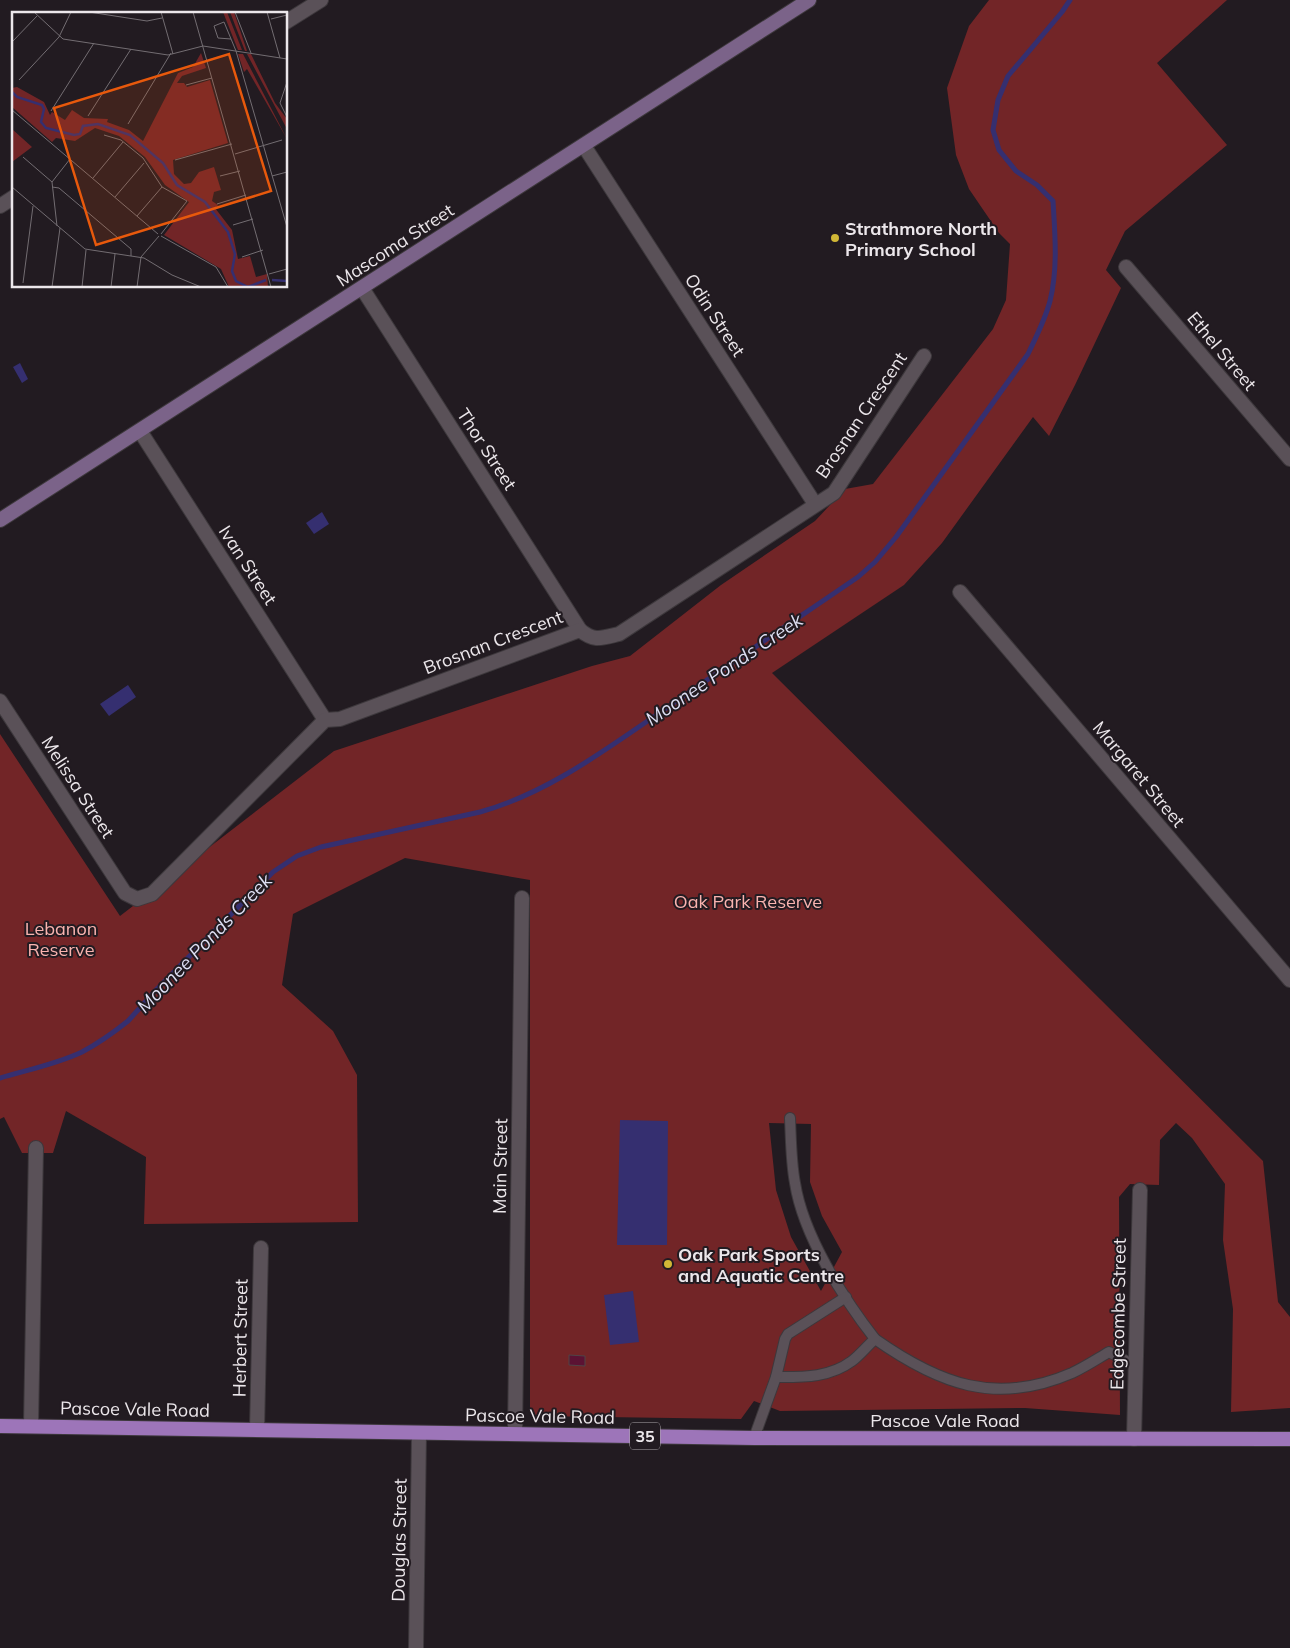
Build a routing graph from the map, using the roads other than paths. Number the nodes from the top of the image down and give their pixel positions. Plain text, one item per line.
1 (321, 0) edge
2 (807, 1) edge
3 (288, 21) edge
4 (584, 146) junction
5 (12, 198) edge
6 (0, 206) edge
7 (1126, 267) dead end
8 (362, 288) junction
9 (924, 356) dead end
10 (140, 431) junction
11 (1290, 459) edge
12 (815, 504) junction
13 (0, 520) edge
14 (960, 592) dead end
15 (580, 630) junction
16 (0, 701) edge
17 (325, 720) junction
18 (522, 898) dead end
19 (1290, 980) edge
20 (790, 1118) dead end
21 (36, 1148) dead end
22 (1140, 1190) dead end
23 (262, 1248) dead end
24 (846, 1297) junction
25 (875, 1339) junction
26 (1136, 1366) junction
27 (776, 1377) junction
28 (0, 1426) edge
29 (31, 1426) junction
30 (257, 1430) junction
31 (419, 1433) junction
32 (515, 1434) junction
33 (754, 1438) junction
34 (1134, 1439) junction
35 (1290, 1440) edge
36 (416, 1648) edge

1 - 3 street
2 - 4 main road, Mascoma Street
4 - 8 main road, Mascoma Street
4 - 12 street, Odin Street
5 - 6 street
7 - 11 street, Ethel Street
8 - 10 main road, Mascoma Street
8 - 15 street, Thor Street
9 - 12 street, Brosnan Crescent
10 - 13 main road, Mascoma Street
10 - 17 street, Ivan Street
12 - 15 street, Brosnan Crescent
14 - 19 street, Margaret Street
15 - 17 street, Brosnan Crescent
16 - 17 street, Melissa Street
18 - 32 street, Main Street
20 - 24 lane
21 - 29 street
22 - 26 street, Edgecombe Street
23 - 30 street, Herbert Street
24 - 25 lane
24 - 27 lane
25 - 26 lane
25 - 27 lane
26 - 34 street, Edgecombe Street
27 - 33 lane
28 - 29 main road, Pascoe Vale Road / 35
29 - 30 main road, Pascoe Vale Road / 35
30 - 31 main road, Pascoe Vale Road / 35
31 - 32 main road, Pascoe Vale Road / 35
31 - 36 street, Douglas Street
32 - 33 main road, Pascoe Vale Road / 35
33 - 34 main road, Pascoe Vale Road / 35
34 - 35 main road, Pascoe Vale Road / 35

